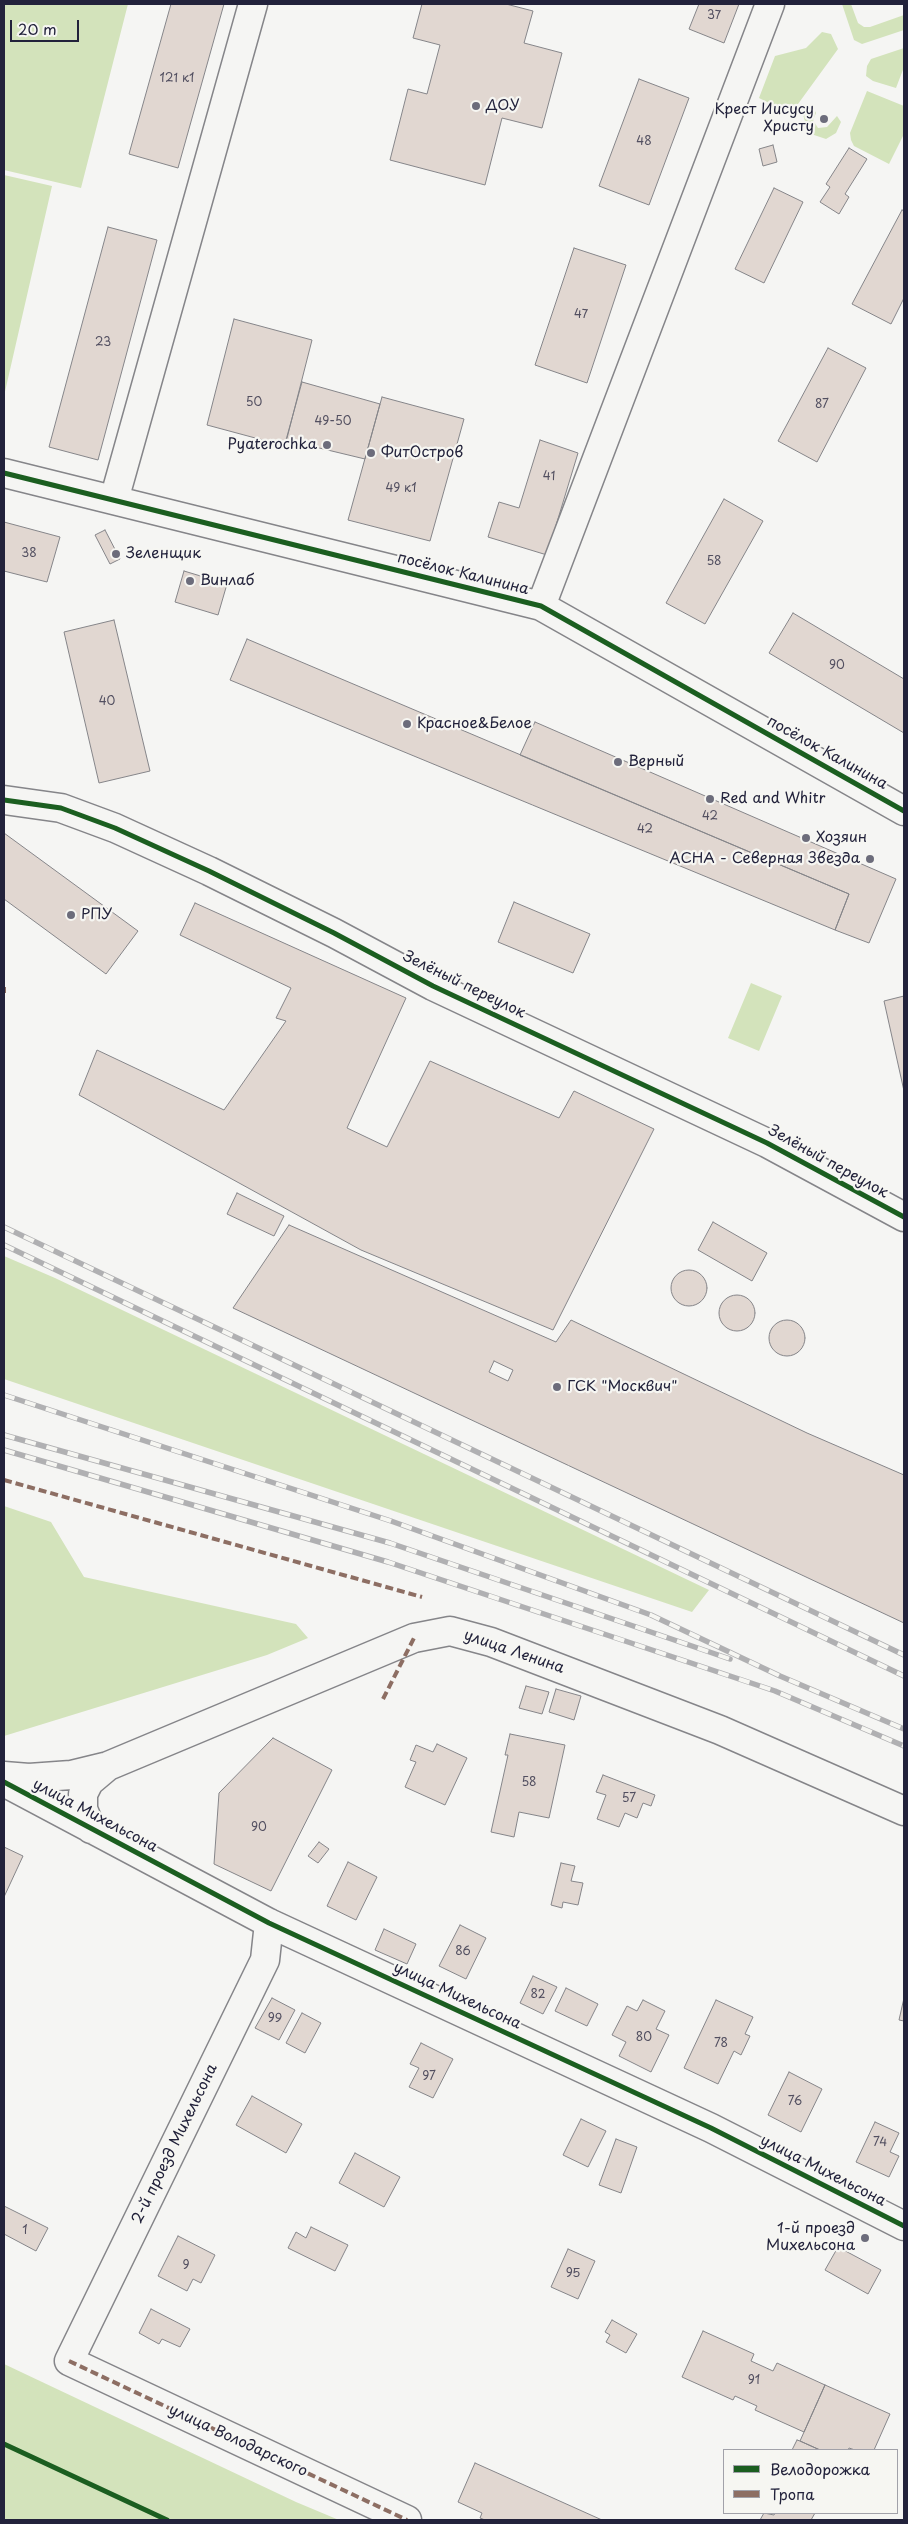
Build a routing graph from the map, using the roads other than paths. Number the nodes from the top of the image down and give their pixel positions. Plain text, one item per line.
1 (253, 4) edge
2 (770, 4) edge
3 (4, 473) edge
4 (114, 500) junction
5 (541, 606) junction
6 (4, 800) edge
7 (904, 811) edge
8 (904, 1217) edge
9 (108, 1766) junction
10 (4, 1776) edge
11 (4, 1782) edge
12 (904, 1811) edge
13 (92, 1829) junction
14 (269, 1923) junction
15 (904, 2226) edge
16 (70, 2361) joint
17 (407, 2520) edge

1 - 4 street
2 - 5 street
3 - 4 street, посёлок Калинина
4 - 5 street, посёлок Калинина
5 - 7 street, посёлок Калинина
6 - 8 street, Зелёный переулок
9 - 10 street, улица Ленина
9 - 12 street, улица Ленина
9 - 13 street
11 - 13 street, улица Михельсона
13 - 14 street, улица Михельсона
14 - 15 street, улица Михельсона
14 - 16 street, 2-й проезд Михельсона
16 - 17 street, улица Володарского

